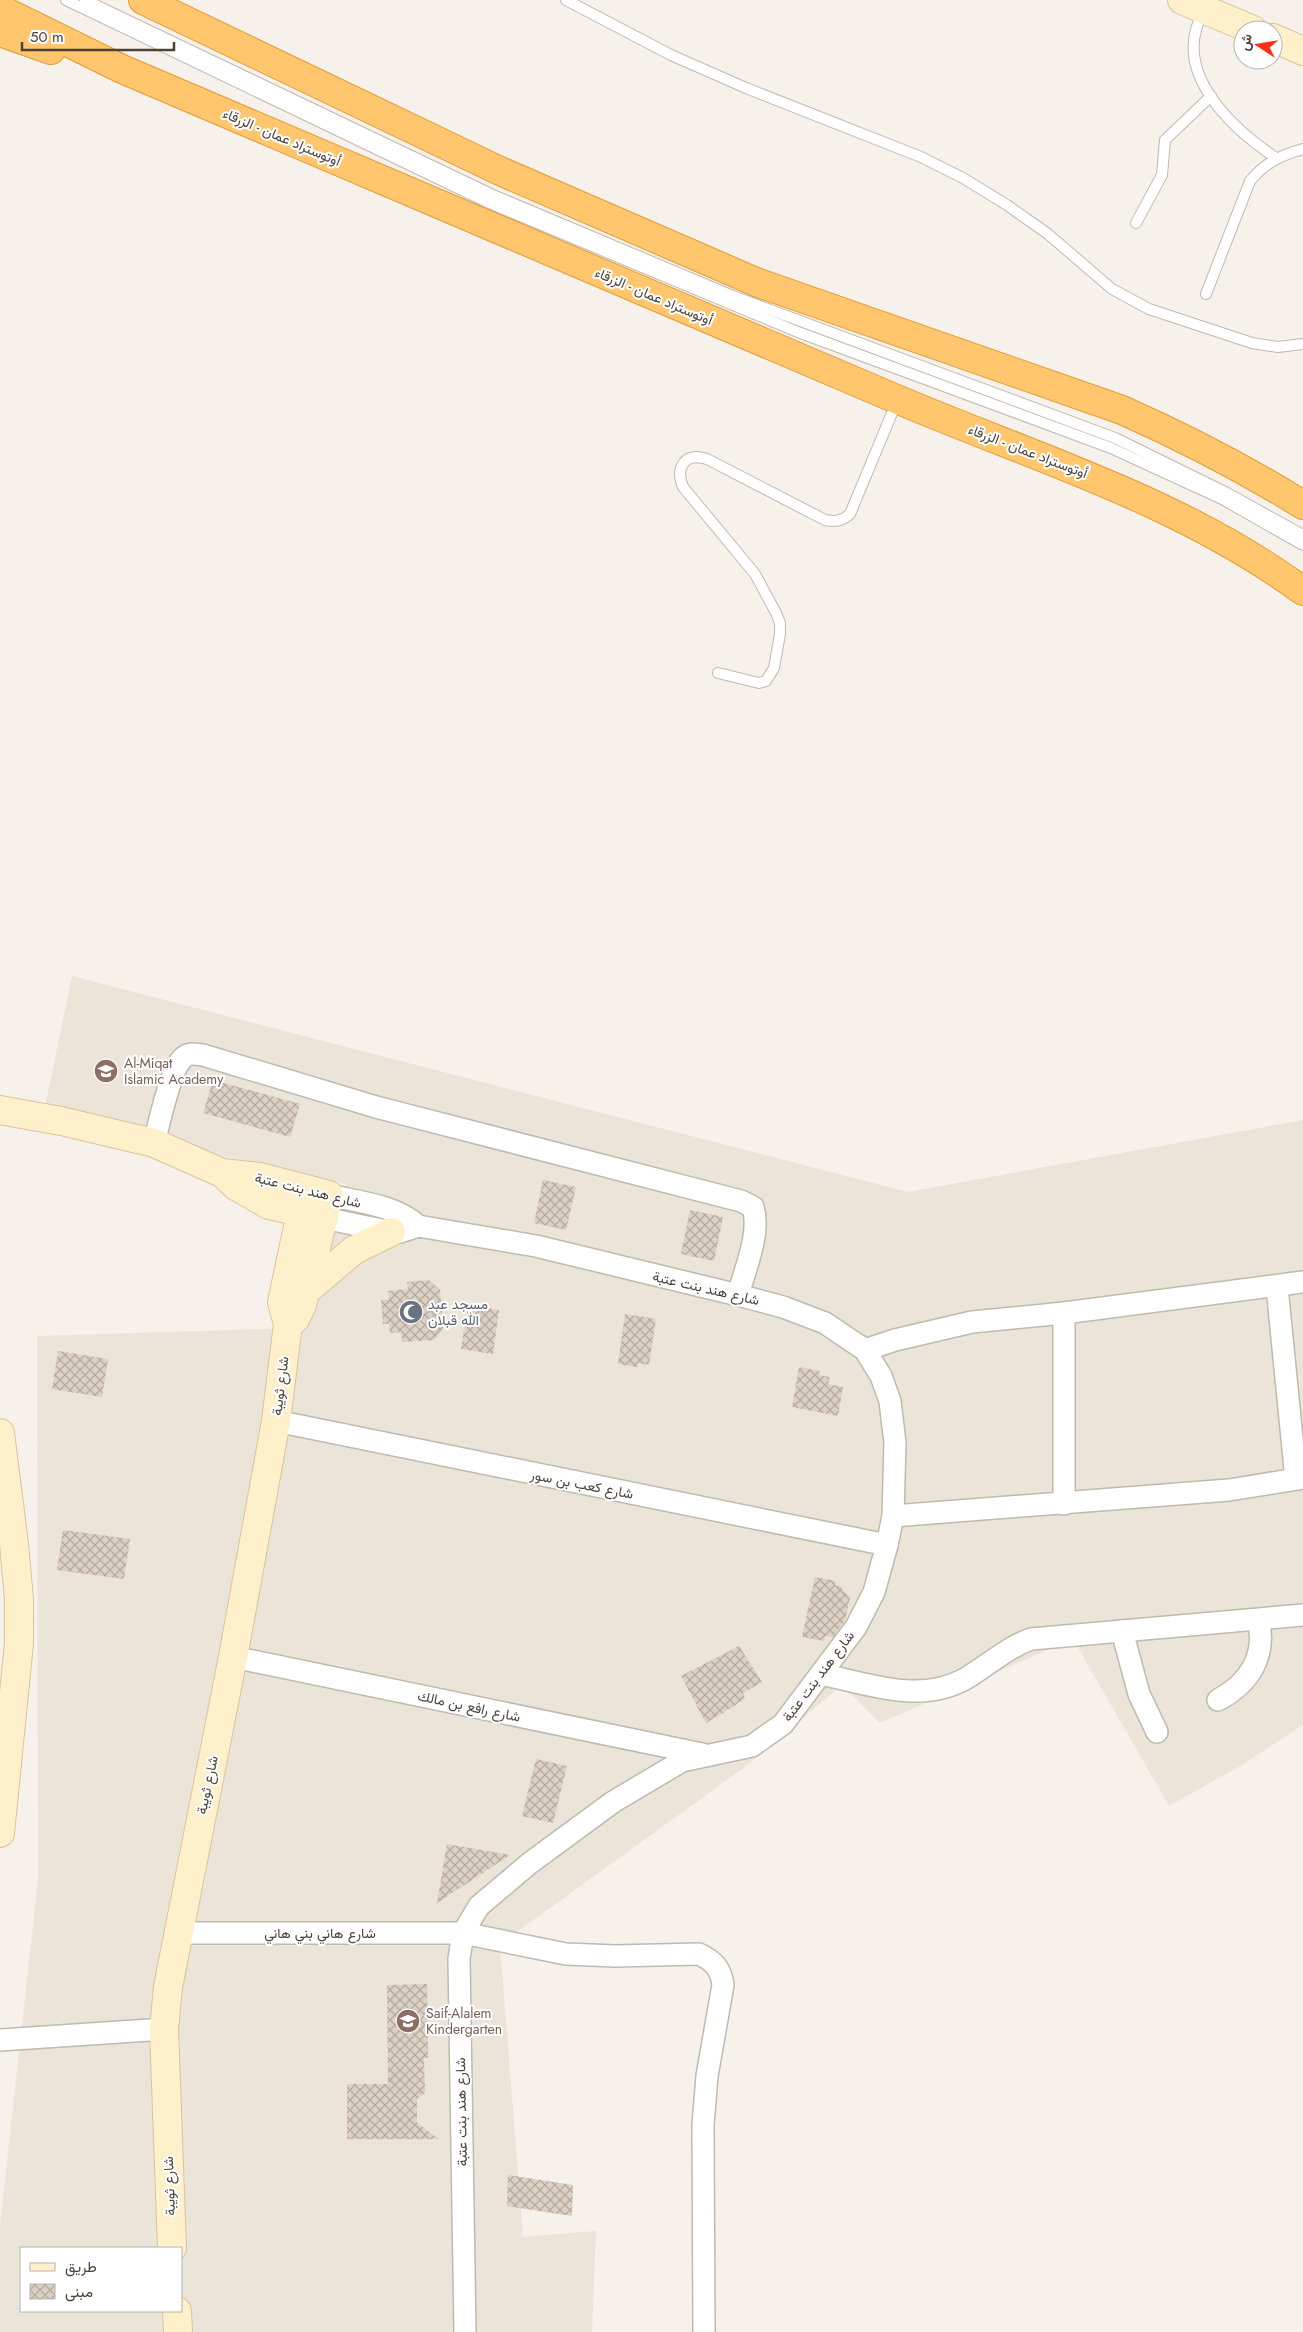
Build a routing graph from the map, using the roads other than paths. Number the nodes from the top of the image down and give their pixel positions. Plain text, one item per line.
1 (66, 0) edge
2 (84, 0) edge
3 (143, 0) edge
4 (566, 0) edge
5 (1193, 5) edge
6 (0, 9) edge
7 (1233, 22) edge
8 (0, 32) edge
9 (1283, 42) edge
10 (1303, 51) edge
11 (122, 69) junction
12 (1211, 96) junction
13 (1303, 149) edge
14 (1276, 158) junction
15 (1136, 224) dead end
16 (1206, 294) dead end
17 (1303, 344) edge
18 (898, 400) junction
19 (1303, 505) edge
20 (1303, 535) edge
21 (1303, 545) edge
22 (1303, 591) edge
23 (718, 673) dead end
24 (0, 1110) edge
25 (33, 1118) junction
26 (0, 1127) edge
27 (154, 1143) junction
28 (315, 1204) junction
29 (418, 1226) junction
30 (391, 1232) junction
31 (1303, 1282) edge
32 (1277, 1287) junction
33 (307, 1290) junction
34 (738, 1295) junction
35 (1064, 1313) junction
36 (288, 1324) junction
37 (865, 1350) junction
38 (276, 1421) junction
39 (0, 1433) edge
40 (1299, 1479) edge
41 (1064, 1504) junction
42 (892, 1516) junction
43 (887, 1545) junction
44 (1303, 1615) edge
45 (1258, 1620) junction
46 (1122, 1631) junction
47 (233, 1657) junction
48 (821, 1674) junction
49 (1218, 1700) dead end
50 (1157, 1732) dead end
51 (704, 1754) junction
52 (0, 1833) edge
53 (177, 1933) junction
54 (463, 1933) junction
55 (164, 2030) junction
56 (0, 2040) edge
57 (172, 2247) edge
58 (177, 2312) edge
59 (178, 2332) edge
60 (465, 2332) edge
61 (704, 2332) edge

1 - 21 lane
2 - 20 lane
3 - 19 highway
4 - 17 lane
5 - 7 street
5 - 12 lane
6 - 11 highway, أوتوستراد عمان - الزرقاء
8 - 11 highway
9 - 10 street
11 - 18 highway, أوتوستراد عمان - الزرقاء
12 - 14 lane
12 - 15 lane
13 - 14 lane
14 - 16 lane
18 - 22 highway, أوتوستراد عمان - الزرقاء
18 - 23 lane
24 - 25 street, شارع هند بنت عتبة
25 - 26 street, شارع هند بنت عتبة
25 - 27 street, شارع هند بنت عتبة
27 - 28 street, شارع هند بنت عتبة
27 - 34 street
28 - 29 street, شارع هند بنت عتبة
28 - 30 street, شارع هند بنت عتبة
28 - 33 street, شارع ثويبة
28 - 36 street, شارع ثويبة
29 - 30 street, شارع هند بنت عتبة
29 - 34 street, شارع هند بنت عتبة
30 - 33 street
31 - 32 street
32 - 35 street
32 - 40 street
33 - 36 street, شارع ثويبة
34 - 37 street, شارع هند بنت عتبة
35 - 37 street
35 - 41 street
36 - 38 street, شارع ثويبة
37 - 42 street, شارع هند بنت عتبة
38 - 43 street, شارع كعب بن سور
38 - 47 street, شارع ثويبة
39 - 52 street
40 - 41 street
41 - 42 street
42 - 43 street, شارع هند بنت عتبة
43 - 48 street, شارع هند بنت عتبة
44 - 45 street
45 - 46 street
45 - 49 street
46 - 48 street
46 - 50 street
47 - 51 street, شارع رافع بن مالك
47 - 53 street, شارع ثويبة
48 - 51 street, شارع هند بنت عتبة
51 - 54 street, شارع هند بنت عتبة
53 - 54 street, شارع هاني بني هاني
53 - 55 street, شارع ثويبة
54 - 60 street, شارع هند بنت عتبة
54 - 61 street, شارع هاني بني هاني
55 - 56 street
55 - 57 street, شارع ثويبة
58 - 59 street

